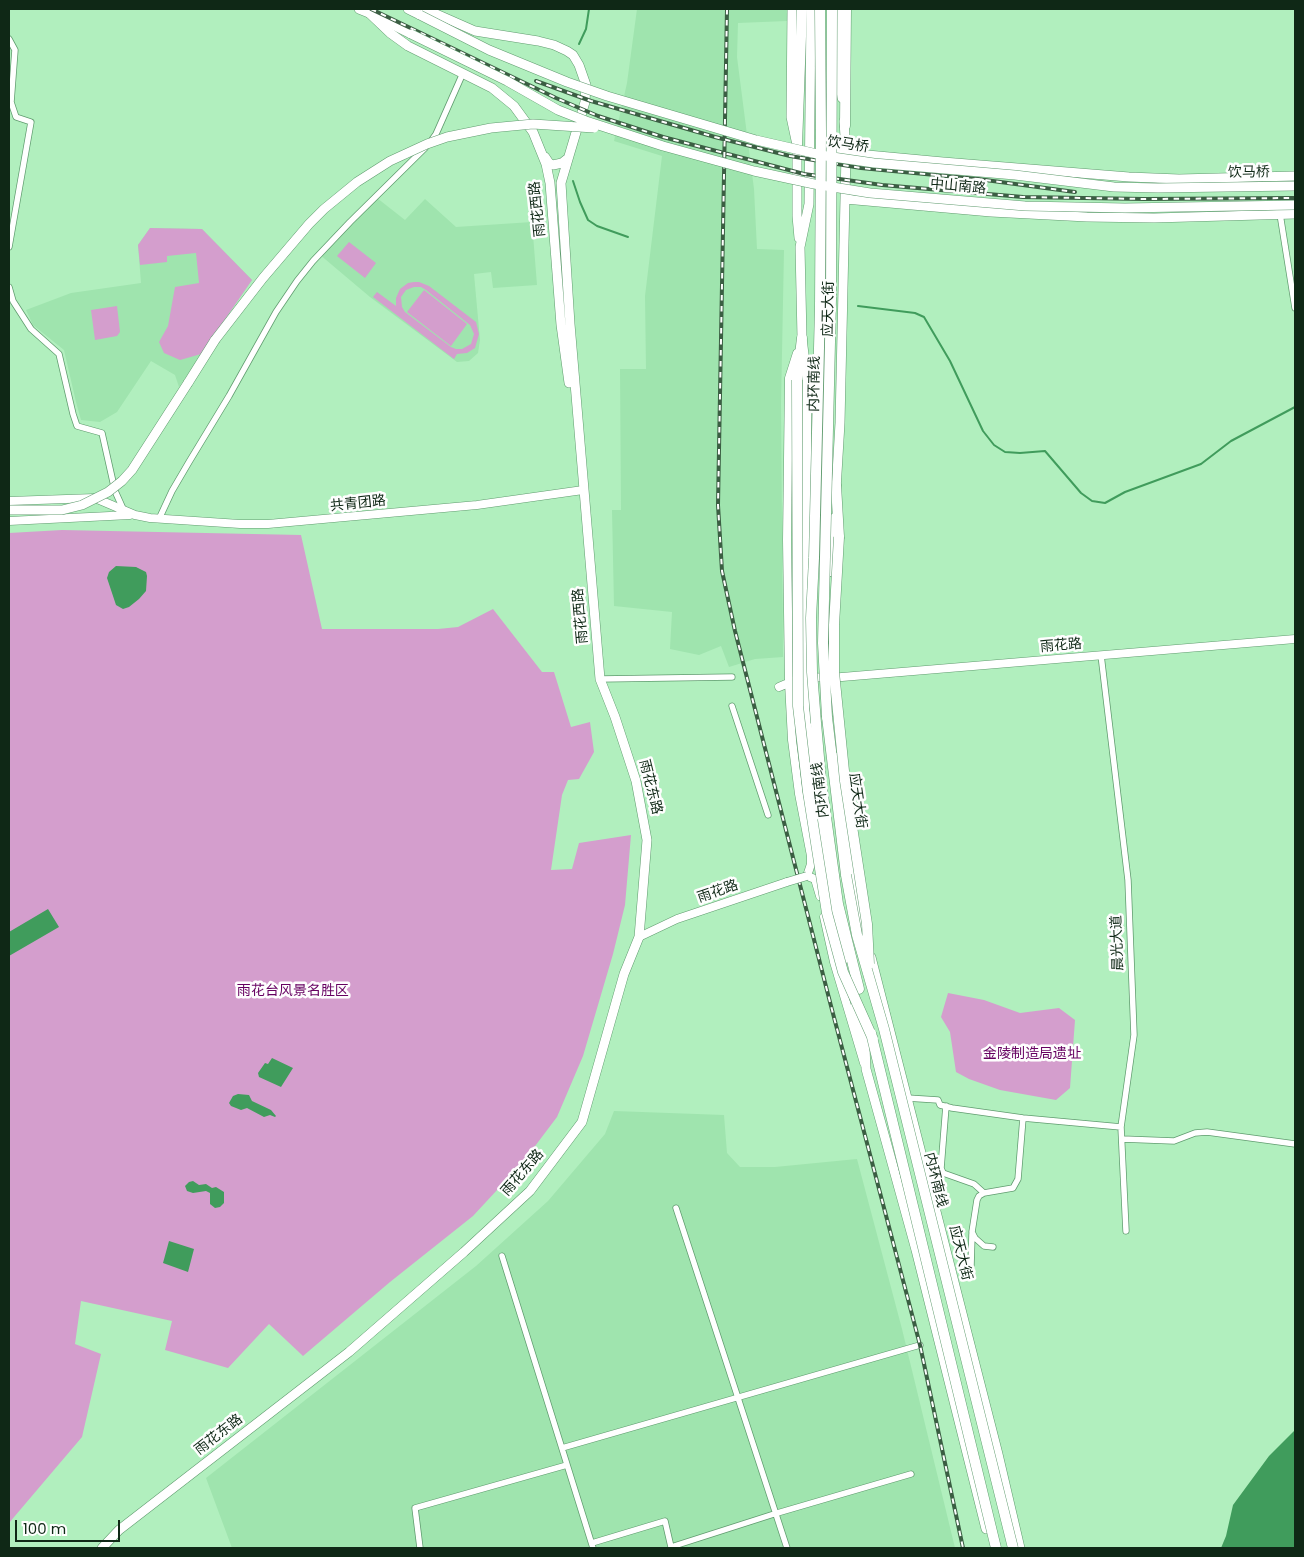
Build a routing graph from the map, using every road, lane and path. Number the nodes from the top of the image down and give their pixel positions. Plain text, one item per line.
1 (359, 9) edge
2 (408, 9) edge
3 (792, 9) edge
4 (802, 9) edge
5 (811, 9) edge
6 (820, 9) edge
7 (832, 9) edge
8 (839, 9) edge
9 (846, 9) edge
10 (422, 12) edge
11 (369, 13) junction
12 (9, 39) edge
13 (805, 69) junction
14 (463, 73) junction
15 (845, 126) junction
16 (626, 134) junction
17 (797, 145) junction
18 (810, 147) junction
19 (542, 153) junction
20 (846, 153) junction
21 (567, 159) junction
22 (1295, 176) edge
23 (1295, 186) edge
24 (845, 200) junction
25 (1295, 205) edge
26 (1280, 214) junction
27 (1295, 214) edge
28 (9, 247) edge
29 (800, 247) junction
30 (9, 287) edge
31 (1295, 308) edge
32 (802, 338) junction
33 (836, 486) junction
34 (584, 490) junction
35 (9, 501) edge
36 (9, 510) edge
37 (124, 511) junction
38 (134, 515) junction
39 (159, 519) junction
40 (9, 521) edge
41 (1295, 639) edge
42 (1101, 655) junction
43 (732, 677) dead end
44 (804, 677) junction
45 (830, 678) junction
46 (600, 679) junction
47 (789, 683) junction
48 (779, 687) dead end
49 (732, 706) dead end
50 (768, 815) dead end
51 (807, 876) junction
52 (639, 937) junction
53 (869, 977) junction
54 (873, 1039) junction
55 (866, 1069) junction
56 (907, 1098) junction
57 (946, 1106) junction
58 (876, 1107) junction
59 (1023, 1118) junction
60 (1121, 1127) junction
61 (1122, 1139) junction
62 (1295, 1144) edge
63 (984, 1193) junction
64 (676, 1208) dead end
65 (1126, 1231) dead end
66 (972, 1232) junction
67 (993, 1247) dead end
68 (502, 1256) dead end
69 (971, 1266) dead end
70 (920, 1344) dead end
71 (738, 1397) junction
72 (562, 1448) junction
73 (566, 1465) junction
74 (911, 1474) dead end
75 (776, 1513) junction
76 (592, 1545) edge
77 (102, 1548) edge
78 (420, 1548) edge
79 (787, 1548) edge
80 (991, 1548) edge
81 (996, 1548) edge
82 (1013, 1548) edge
83 (1020, 1548) edge

1 - 11 main road, 雨花西路
2 - 10 main road, 雨花西路
3 - 17 main road, 应天大街
4 - 13 highway
5 - 13 main road, 应天大街
6 - 54 highway, 内环南线, bridge
7 - 53 highway, 内环南线, bridge
8 - 15 main road, 应天大街
9 - 15 highway
10 - 21 main road, 雨花西路
10 - 23 main road, 饮马桥, bridge
11 - 14 main road, 雨花西路
11 - 16 main road, 雨花西路, bridge
12 - 28 street
13 - 17 highway
13 - 18 main road, 应天大街
14 - 19 main road, 雨花西路
14 - 39 street
15 - 20 main road, 应天大街
16 - 25 main road, 中山南路, bridge
16 - 36 main road, bridge
17 - 29 main road, 应天大街
18 - 20 main road
18 - 29 main road, 应天大街
19 - 21 main road
19 - 34 main road, 雨花西路
20 - 22 main road
20 - 24 main road, 应天大街
21 - 34 main road, 雨花西路
24 - 26 main road
24 - 33 main road, 应天大街
26 - 27 main road
26 - 31 street
29 - 32 main road, 应天大街
30 - 37 street
32 - 44 main road, 应天大街
32 - 47 street, 应天大街
32 - 54 highway, bridge
33 - 45 main road, 应天大街
33 - 53 highway, bridge
34 - 39 street, 共青团路
34 - 46 main road, 雨花西路
35 - 37 street, 共青团路
37 - 38 street, 共青团路
38 - 39 street, 共青团路
38 - 40 street, 共青团路
41 - 42 street, 雨花路
42 - 45 street, 雨花路
42 - 60 street, 晨光大道
43 - 46 street
44 - 45 street, 雨花路
44 - 47 street
44 - 55 main road, 应天大街
45 - 56 main road, 应天大街
46 - 52 main road, 雨花东路
47 - 48 street
47 - 51 street, 应天大街
49 - 50 street
51 - 52 street, 雨花路, bridge
51 - 55 street, 应天大街
52 - 77 main road, 雨花东路
53 - 82 highway, 内环南线, bridge
54 - 81 highway, 内环南线, bridge
55 - 58 main road, 应天大街
56 - 57 street
56 - 58 main road
56 - 83 main road, 应天大街
57 - 59 street
57 - 63 street
58 - 80 main road, 应天大街
59 - 60 street
59 - 63 street
60 - 61 street, 晨光大道
61 - 62 street
61 - 65 street, 晨光大道
63 - 66 street
64 - 71 street
66 - 67 street
66 - 69 street
68 - 72 street
70 - 71 street
71 - 72 street
71 - 75 street
72 - 73 street
73 - 76 street
73 - 78 street
74 - 75 street
75 - 76 street
75 - 79 street

